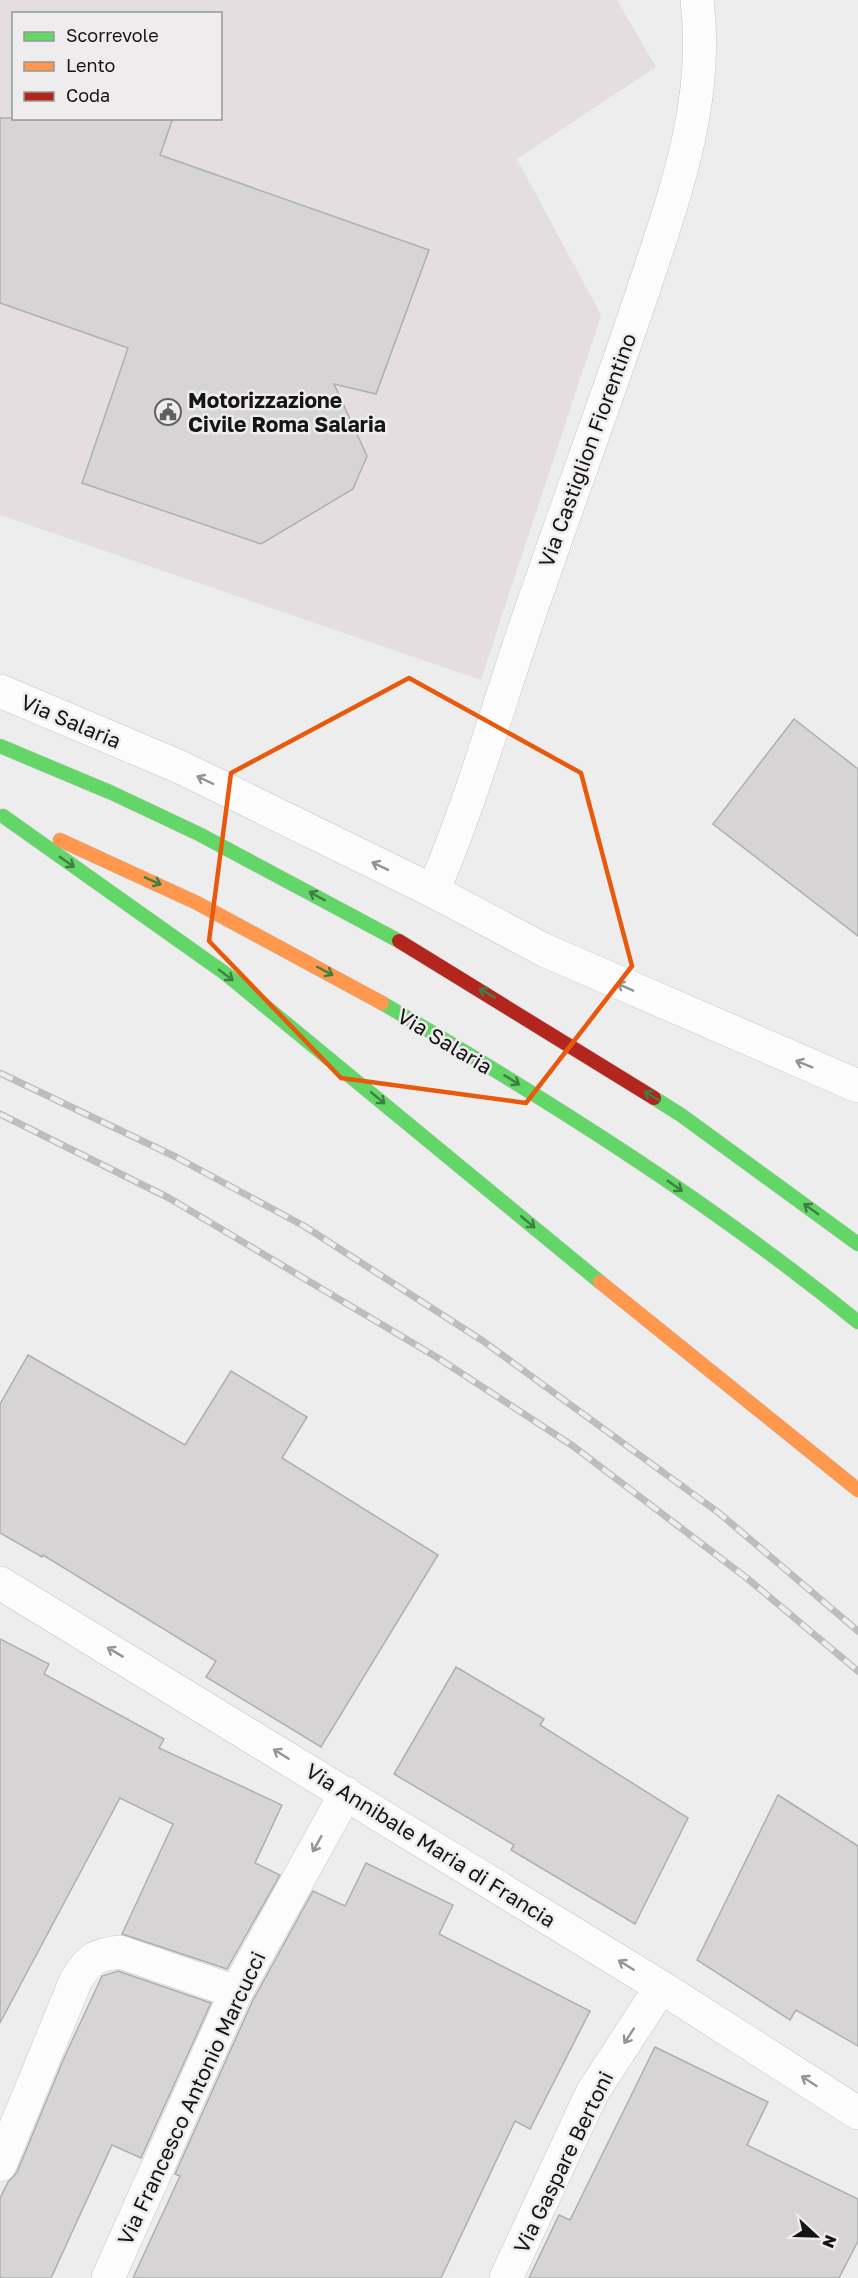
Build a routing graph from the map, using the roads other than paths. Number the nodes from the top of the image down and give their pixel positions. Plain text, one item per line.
1 (696, 0) edge
2 (0, 691) edge
3 (0, 746) edge
4 (1, 815) edge
5 (433, 891) junction
6 (858, 1086) edge
7 (858, 1244) edge
8 (858, 1322) edge
9 (858, 1490) edge
10 (0, 1582) edge
11 (346, 1793) junction
12 (661, 1987) junction
13 (236, 1992) junction
14 (858, 2113) edge
15 (0, 2165) edge
16 (108, 2278) edge
17 (506, 2278) edge

1 - 5 street, Via Castiglion Fiorentino
5 -> 2 street, Via Salaria
7 -> 3 main road
4 -> 8 main road, Via Salaria
4 -> 9 main road
6 -> 5 street, Via Salaria
11 -> 10 street, Via Annibale Maria di Francia
12 -> 11 street, Via Annibale Maria di Francia
11 -> 13 street, Via Francesco Antonio Marcucci
14 -> 12 street, Via Annibale Maria di Francia
12 -> 17 street, Via Gaspare Bertoni
13 - 15 street
13 - 16 street, Via Francesco Antonio Marcucci

